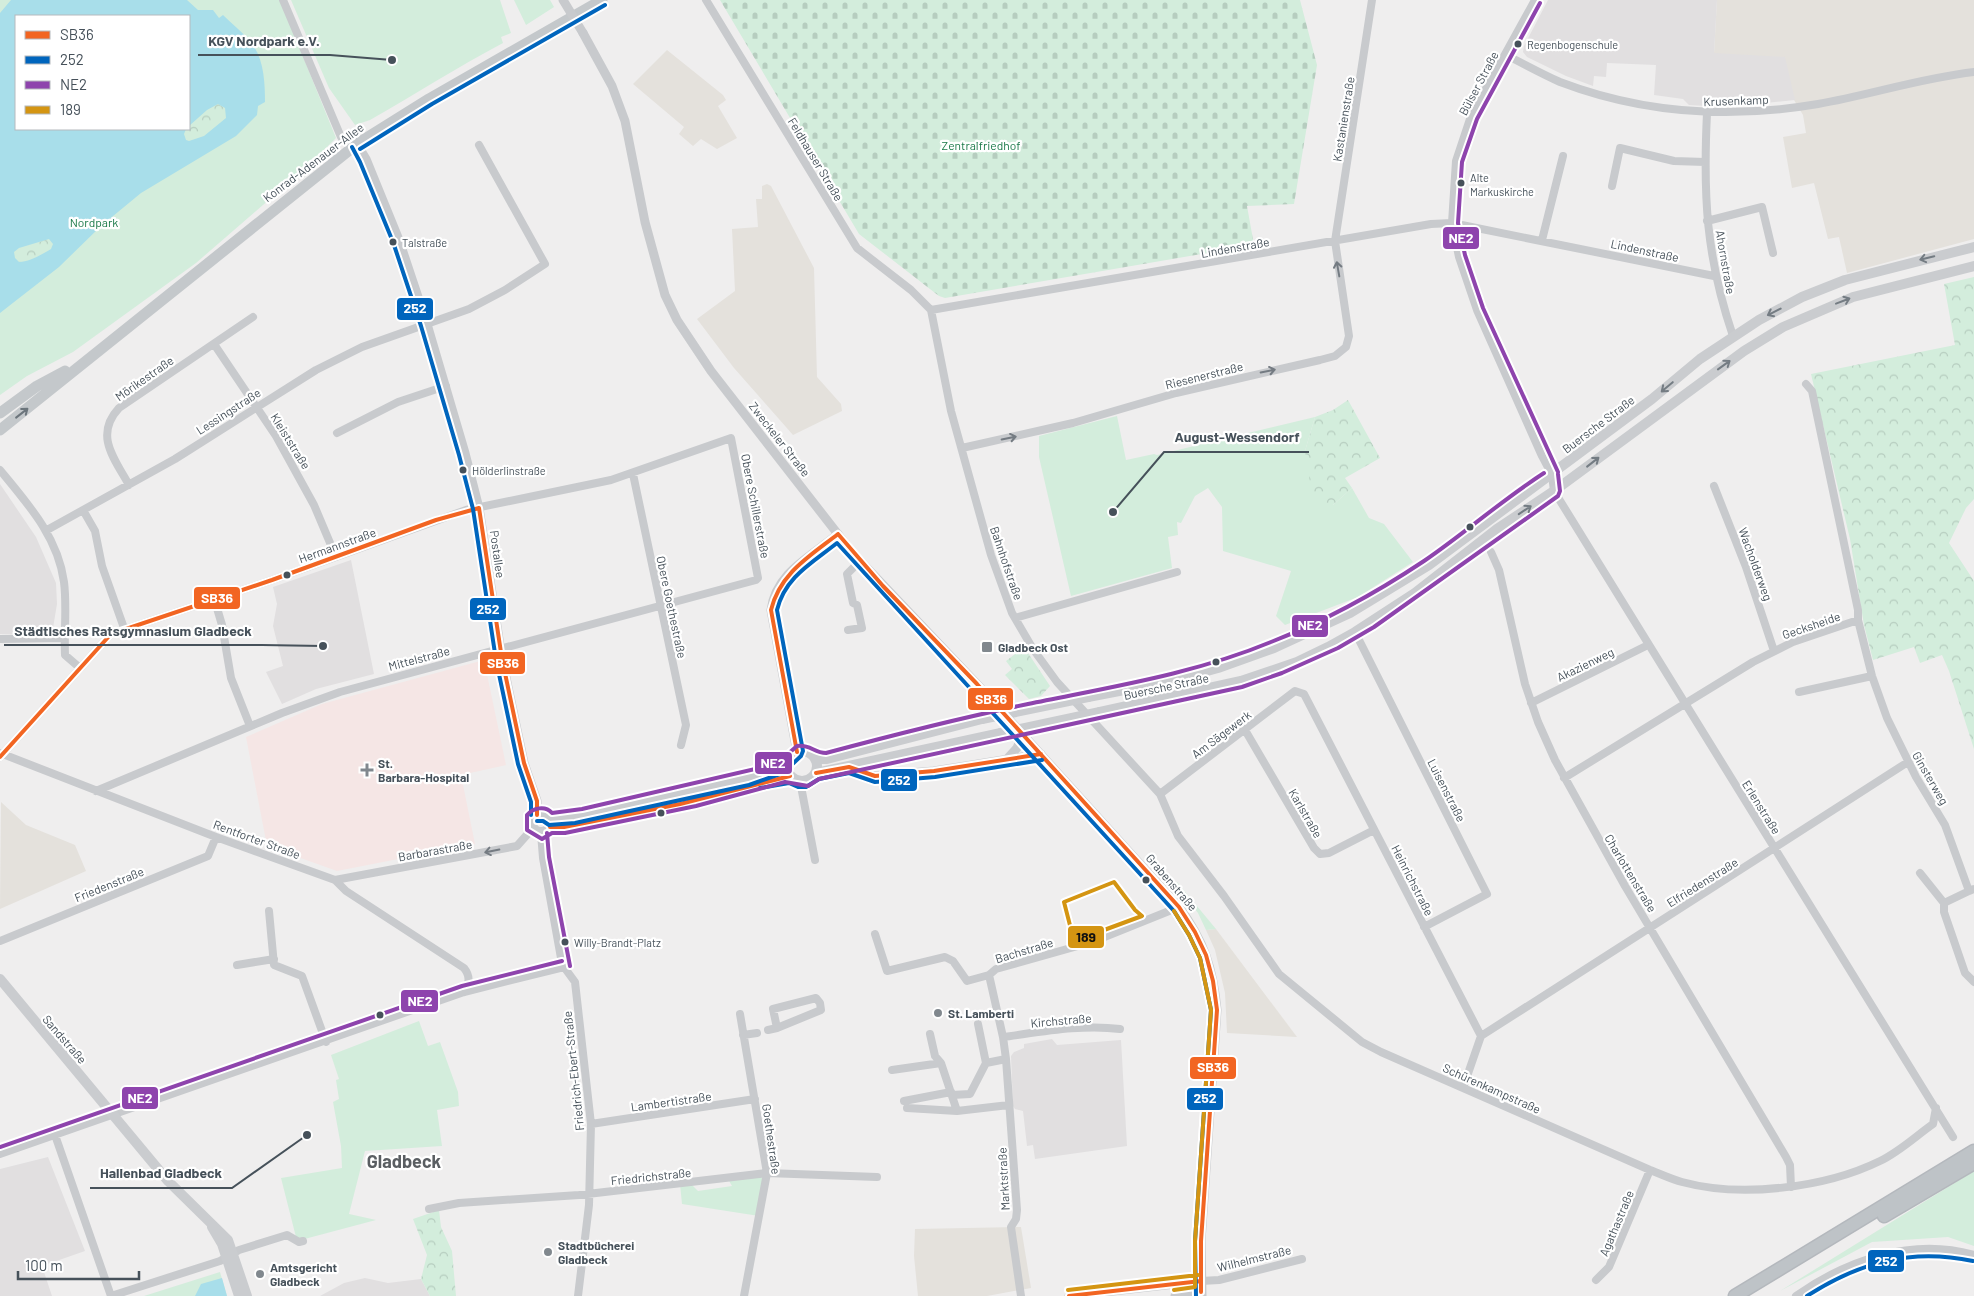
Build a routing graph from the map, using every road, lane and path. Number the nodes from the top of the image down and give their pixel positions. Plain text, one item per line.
1 (283, 0) edge
2 (562, 0) edge
3 (602, 0) edge
4 (706, 0) edge
5 (1372, 0) edge
6 (1535, 0) edge
7 (1506, 55) junction
8 (1974, 72) edge
9 (1707, 113) junction
10 (341, 137) dead end
11 (357, 144) junction
12 (479, 145) dead end
13 (1563, 156) dead end
14 (1705, 162) junction
15 (1612, 186) dead end
16 (1707, 221) junction
17 (1452, 223) junction
18 (1542, 240) junction
19 (1335, 241) junction
20 (1974, 247) edge
21 (1773, 254) dead end
22 (1974, 266) edge
23 (1714, 276) junction
24 (931, 310) junction
25 (253, 317) dead end
26 (427, 324) junction
27 (1733, 336) junction
28 (214, 344) junction
29 (86, 360) junction
30 (1806, 384) dead end
31 (446, 386) junction
32 (256, 407) junction
33 (0, 413) edge
34 (0, 430) edge
35 (337, 433) dead end
36 (731, 438) joint
37 (962, 448) junction
38 (0, 470) edge
39 (633, 474) junction
40 (1552, 475) junction
41 (129, 485) junction
42 (1714, 486) dead end
43 (1554, 492) junction
44 (479, 508) junction
45 (83, 510) junction
46 (47, 530) junction
47 (838, 534) junction
48 (1491, 552) dead end
49 (336, 557) junction
50 (860, 561) junction
51 (1177, 572) dead end
52 (758, 578) joint
53 (214, 598) junction
54 (660, 606) junction
55 (1015, 618) junction
56 (1858, 620) junction
57 (124, 628) junction
58 (848, 630) dead end
59 (1355, 632) junction
60 (64, 638) junction
61 (0, 639) edge
62 (1648, 645) junction
63 (500, 649) junction
64 (1774, 651) junction
65 (80, 668) junction
66 (1872, 676) junction
67 (1295, 691) joint
68 (1799, 692) dead end
69 (1531, 703) junction
70 (1684, 703) junction
71 (250, 726) junction
72 (1245, 730) junction
73 (1022, 735) junction
74 (680, 745) dead end
75 (797, 752) junction
76 (1041, 754) junction
77 (1, 755) edge
78 (815, 759) junction
79 (1006, 759) junction
80 (1908, 762) junction
81 (787, 764) junction
82 (849, 767) junction
83 (816, 773) junction
84 (790, 776) junction
85 (1564, 778) junction
86 (1149, 781) joint
87 (800, 782) junction
88 (96, 791) junction
89 (1160, 794) junction
90 (538, 815) junction
91 (1101, 821) joint
92 (549, 823) junction
93 (1374, 830) junction
94 (537, 831) junction
95 (216, 837) junction
96 (1774, 849) junction
97 (815, 860) dead end
98 (1920, 872) dead end
99 (335, 880) junction
100 (1971, 890) edge
101 (1944, 903) junction
102 (1180, 907) junction
103 (269, 911) dead end
104 (1424, 927) junction
105 (1651, 927) junction
106 (875, 934) dead end
107 (0, 941) edge
108 (274, 959) junction
109 (237, 965) dead end
110 (564, 967) junction
111 (990, 975) junction
112 (0, 980) edge
113 (1974, 982) edge
114 (464, 992) junction
115 (740, 1014) dead end
116 (978, 1024) dead end
117 (777, 1028) junction
118 (1120, 1029) dead end
119 (768, 1030) dead end
120 (756, 1033) dead end
121 (930, 1034) dead end
122 (743, 1035) junction
123 (1482, 1036) junction
124 (1004, 1037) junction
125 (326, 1042) junction
126 (1006, 1059) junction
127 (941, 1063) junction
128 (986, 1063) junction
129 (892, 1070) dead end
130 (1463, 1088) junction
131 (952, 1094) junction
132 (755, 1100) junction
133 (1009, 1105) junction
134 (1936, 1108) junction
135 (957, 1111) junction
136 (113, 1114) junction
137 (591, 1124) junction
138 (55, 1135) junction
139 (1953, 1138) dead end
140 (1974, 1151) edge
141 (0, 1154) edge
142 (1974, 1163) edge
143 (1650, 1170) junction
144 (768, 1173) junction
145 (877, 1177) dead end
146 (1791, 1187) junction
147 (590, 1193) junction
148 (429, 1210) dead end
149 (304, 1241) dead end
150 (1974, 1255) edge
151 (230, 1256) junction
152 (1302, 1259) dead end
153 (1596, 1280) dead end
154 (1201, 1281) junction
155 (1212, 1281) junction
156 (1806, 1293) edge
157 (1202, 1294) edge
158 (111, 1296) edge
159 (239, 1296) edge
160 (247, 1296) edge
161 (578, 1296) edge
162 (744, 1296) edge
163 (1021, 1296) edge
164 (1069, 1296) edge
165 (1175, 1296) edge
166 (1735, 1296) edge
167 (1752, 1296) edge
168 (1796, 1296) edge

1 - 10 street
2 - 47 street, Zweckeler Straße, bridge
3 - 11 main road, Konrad-Adenauer-Allee
4 - 24 street, Feldhauser Straße
5 - 19 street, Kastanienstraße
6 - 7 street, Bülser Straße
7 - 9 street, Krusenkamp
7 - 17 street, Bülser Straße
8 - 9 street, Krusenkamp
9 - 14 street, Ahornstraße
11 - 26 street, Postallee
11 - 29 main road, Konrad-Adenauer-Allee
12 - 26 street
13 - 18 street
14 - 15 street
14 - 16 street, Ahornstraße
16 - 21 street, Ahornstraße
16 - 23 street, Ahornstraße
17 - 18 street, Lindenstraße
17 - 19 street, Lindenstraße
17 - 40 street, Bülser Straße
18 - 23 street, Lindenstraße
19 - 24 street, Lindenstraße
37 -> 19 street, Riesenerstraße
20 -> 27 main road, Buersche Straße
43 -> 22 main road, Buersche Straße
23 - 27 street, Ahornstraße
24 - 37 street, Bahnhofstraße
25 - 28 street, Mörikestraße
26 - 31 street, Postallee
26 - 32 street, Lessingstraße
27 -> 40 main road, Buersche Straße
28 - 32 street, Kleiststraße
28 - 41 street, Mörikestraße
29 - 33 main road, Konrad-Adenauer-Allee
34 -> 29 main road, Konrad-Adenauer-Allee
30 - 56 street, Gecksheide
31 - 35 street
31 - 44 street, Postallee
32 - 41 street, Lessingstraße
32 - 49 street, Kleiststraße
36 - 39 street, Hermannstraße
36 - 52 street, Obere Schillerstraße
37 - 55 street, Bahnhofstraße
38 - 46 street
39 - 44 street, Hermannstraße
39 - 54 street, Obere Goethestraße
40 - 43 street, Bülser Straße
40 - 78 main road, Buersche Straße, bridge
41 - 45 street, Lessingstraße
42 - 64 street, Wacholderweg
59 -> 43 main road, Buersche Straße
43 - 62 street, Erlenstraße
44 - 49 street, Hermannstraße
44 - 63 street, Postallee
45 - 46 street, Lessingstraße
45 - 57 street
46 - 60 street
47 - 50 street, Zweckeler Straße
47 - 75 street
48 - 69 street, Charlottenstraße
49 - 53 street, Hermannstraße
50 - 58 street
50 - 73 street, Zweckeler Straße
51 - 55 street
52 - 54 street, Mittelstraße
53 - 57 street, Hermannstraße
53 - 71 street
54 - 63 street, Mittelstraße
54 - 74 street, Obere Goethestraße
55 - 86 street, Bahnhofstraße
56 - 64 street, Gecksheide
56 - 66 street, Ginsterweg
57 - 65 street, Hermannstraße
59 - 82 main road, Buersche Straße, bridge
59 - 104 street, Luisenstraße
60 - 61 street
60 - 65 street
62 - 69 street, Akazienweg
62 - 70 street, Erlenstraße
63 - 71 street, Mittelstraße
63 - 90 street, Postallee
64 - 70 street, Gecksheide
65 - 77 street, Hermannstraße
66 - 68 street
66 - 80 street, Ginsterweg
67 - 72 street, Am Sägewerk
67 - 93 street, Heinrichstraße
69 - 85 street, Charlottenstraße
70 - 85 street, Gecksheide
70 - 96 street, Erlenstraße
71 - 88 street, Mittelstraße
72 - 89 street, Am Sägewerk
72 - 93 street, Karlstraße
73 - 76 street, Zweckeler Straße
73 - 79 street
75 - 78 main road
75 - 81 main road
76 - 79 street, Buersche Straße
76 - 91 street, Zweckeler Straße
77 - 88 street, Rentforter Straße
78 - 83 main road
79 - 82 street, Buersche Straße
80 - 96 street, Elfriedenstraße
80 - 100 street, Ginsterweg
81 - 84 main road
81 - 92 main road
82 - 83 main road, Buersche Straße
83 - 87 main road
84 - 87 main road
84 - 92 main road
85 - 105 street, Charlottenstraße
86 - 89 street, Schürenkampstraße
87 - 97 street
88 - 95 street, Rentforter Straße
89 - 130 street, Schürenkampstraße
90 - 92 main road
90 - 94 main road
91 - 102 street, Grabenstraße
92 - 94 main road
93 - 104 street, Heinrichstraße
94 -> 99 street, Barbarastraße
94 - 110 street
95 - 99 street, Rentforter Straße
95 - 107 street, Friedenstraße
96 - 105 street, Elfriedenstraße
96 - 134 street, Erlenstraße
98 - 101 street
99 - 114 street, Rentforter Straße
100 - 101 street, Ginsterweg
101 - 113 street
102 - 111 street, Bachstraße
102 - 154 street, Grabenstraße
103 - 108 street
104 - 123 street, Heinrichstraße
105 - 123 street, Elfriedenstraße
105 - 146 street, Charlottenstraße
106 - 111 street, Bachstraße
108 - 109 street
108 - 125 street
110 - 114 street
110 - 137 street, Friedrich-Ebert-Straße
111 - 124 street, Marktstraße
112 - 136 main road, Sandstraße
114 - 125 street
115 - 122 street, Goethestraße
116 - 128 street
117 - 117 street
117 - 119 street
118 - 124 street, Kirchstraße
120 - 122 street
121 - 127 street
122 - 132 street, Goethestraße
123 - 130 street
124 - 126 street, Marktstraße
125 - 136 street
126 - 128 street
126 - 133 street, Marktstraße
127 - 129 street
127 - 131 street
128 - 131 street
130 - 143 street, Schürenkampstraße
131 - 135 street
131 - 135 street
132 - 137 street, Lambertistraße
132 - 144 street, Goethestraße
133 - 135 street
133 - 163 street, Marktstraße
134 - 139 street, Erlenstraße
134 - 146 street, Schürenkampstraße
136 - 138 street
136 - 151 main road, Sandstraße
137 - 147 street, Friedrich-Ebert-Straße
138 - 141 street
138 - 158 street
140 - 166 highway
142 - 167 highway
143 - 146 street, Schürenkampstraße
143 - 153 street, Agathastraße
144 - 145 street, Friedrichstraße
144 - 147 street, Friedrichstraße
144 - 162 street, Goethestraße
147 - 148 street, Friedrichstraße
147 - 161 street, Friedrich-Ebert-Straße
149 - 151 street
150 - 156 street
151 - 158 street
151 - 159 main road
151 - 160 main road
152 - 155 street, Wilhelmstraße
154 - 155 street, Wilhelmstraße
154 - 157 street, Grabenstraße
154 - 164 street, Wilhelmstraße
155 - 157 street, Wilhelmstraße
156 - 168 street
157 - 165 street

